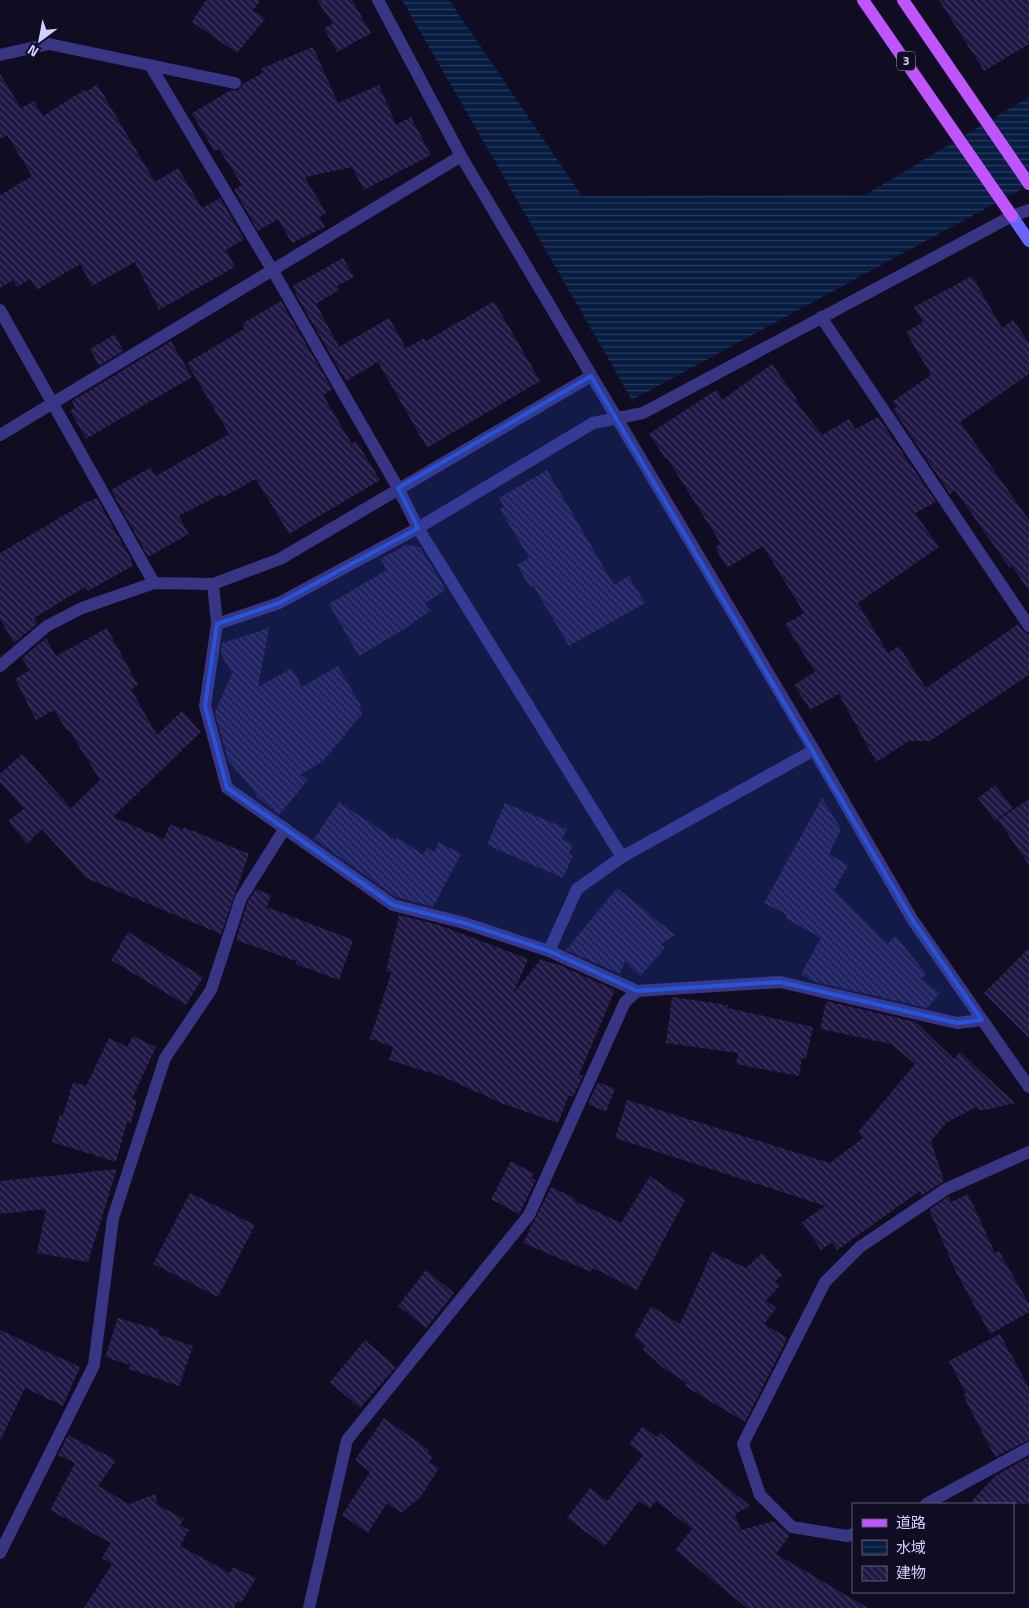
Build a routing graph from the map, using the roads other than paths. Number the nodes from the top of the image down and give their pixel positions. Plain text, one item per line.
1 (378, 0) edge
2 (863, 0) edge
3 (904, 0) edge
4 (0, 55) edge
5 (150, 64) junction
6 (235, 83) dead end
7 (461, 156) junction
8 (1029, 184) edge
9 (1029, 210) edge
10 (1009, 211) junction
11 (1029, 241) edge
12 (273, 271) junction
13 (0, 310) edge
14 (821, 317) junction
15 (591, 376) junction
16 (54, 403) junction
17 (617, 419) junction
18 (0, 435) edge
19 (398, 488) junction
20 (418, 528) junction
21 (154, 583) junction
22 (213, 584) junction
23 (217, 624) junction
24 (1029, 626) edge
25 (0, 666) edge
26 (814, 750) junction
27 (285, 828) junction
28 (622, 857) junction
29 (549, 951) junction
30 (637, 991) junction
31 (982, 1020) junction
32 (1029, 1087) edge
33 (1029, 1152) edge
34 (1029, 1448) edge
35 (928, 1503) edge
36 (852, 1534) edge
37 (0, 1553) edge
38 (310, 1608) edge

1 - 7 street
2 - 10 main road, 3
3 - 8 main road, 3
4 - 5 street
5 - 6 street
5 - 12 street
7 - 12 street
7 - 15 street
9 - 10 street
10 - 11 main road
10 - 14 street
12 - 16 street
12 - 19 street
13 - 16 street
14 - 17 street
14 - 24 street
15 - 17 street
15 - 19 street
16 - 18 street
16 - 21 street
17 - 20 street
17 - 26 street
19 - 20 street
19 - 22 street
20 - 23 street
20 - 28 street
21 - 22 street
21 - 25 street
22 - 23 street
23 - 27 street
26 - 28 street
26 - 31 street
27 - 29 street
27 - 37 street
28 - 29 street
29 - 30 street
30 - 31 street
30 - 38 street
31 - 32 street
33 - 36 street
34 - 35 street

